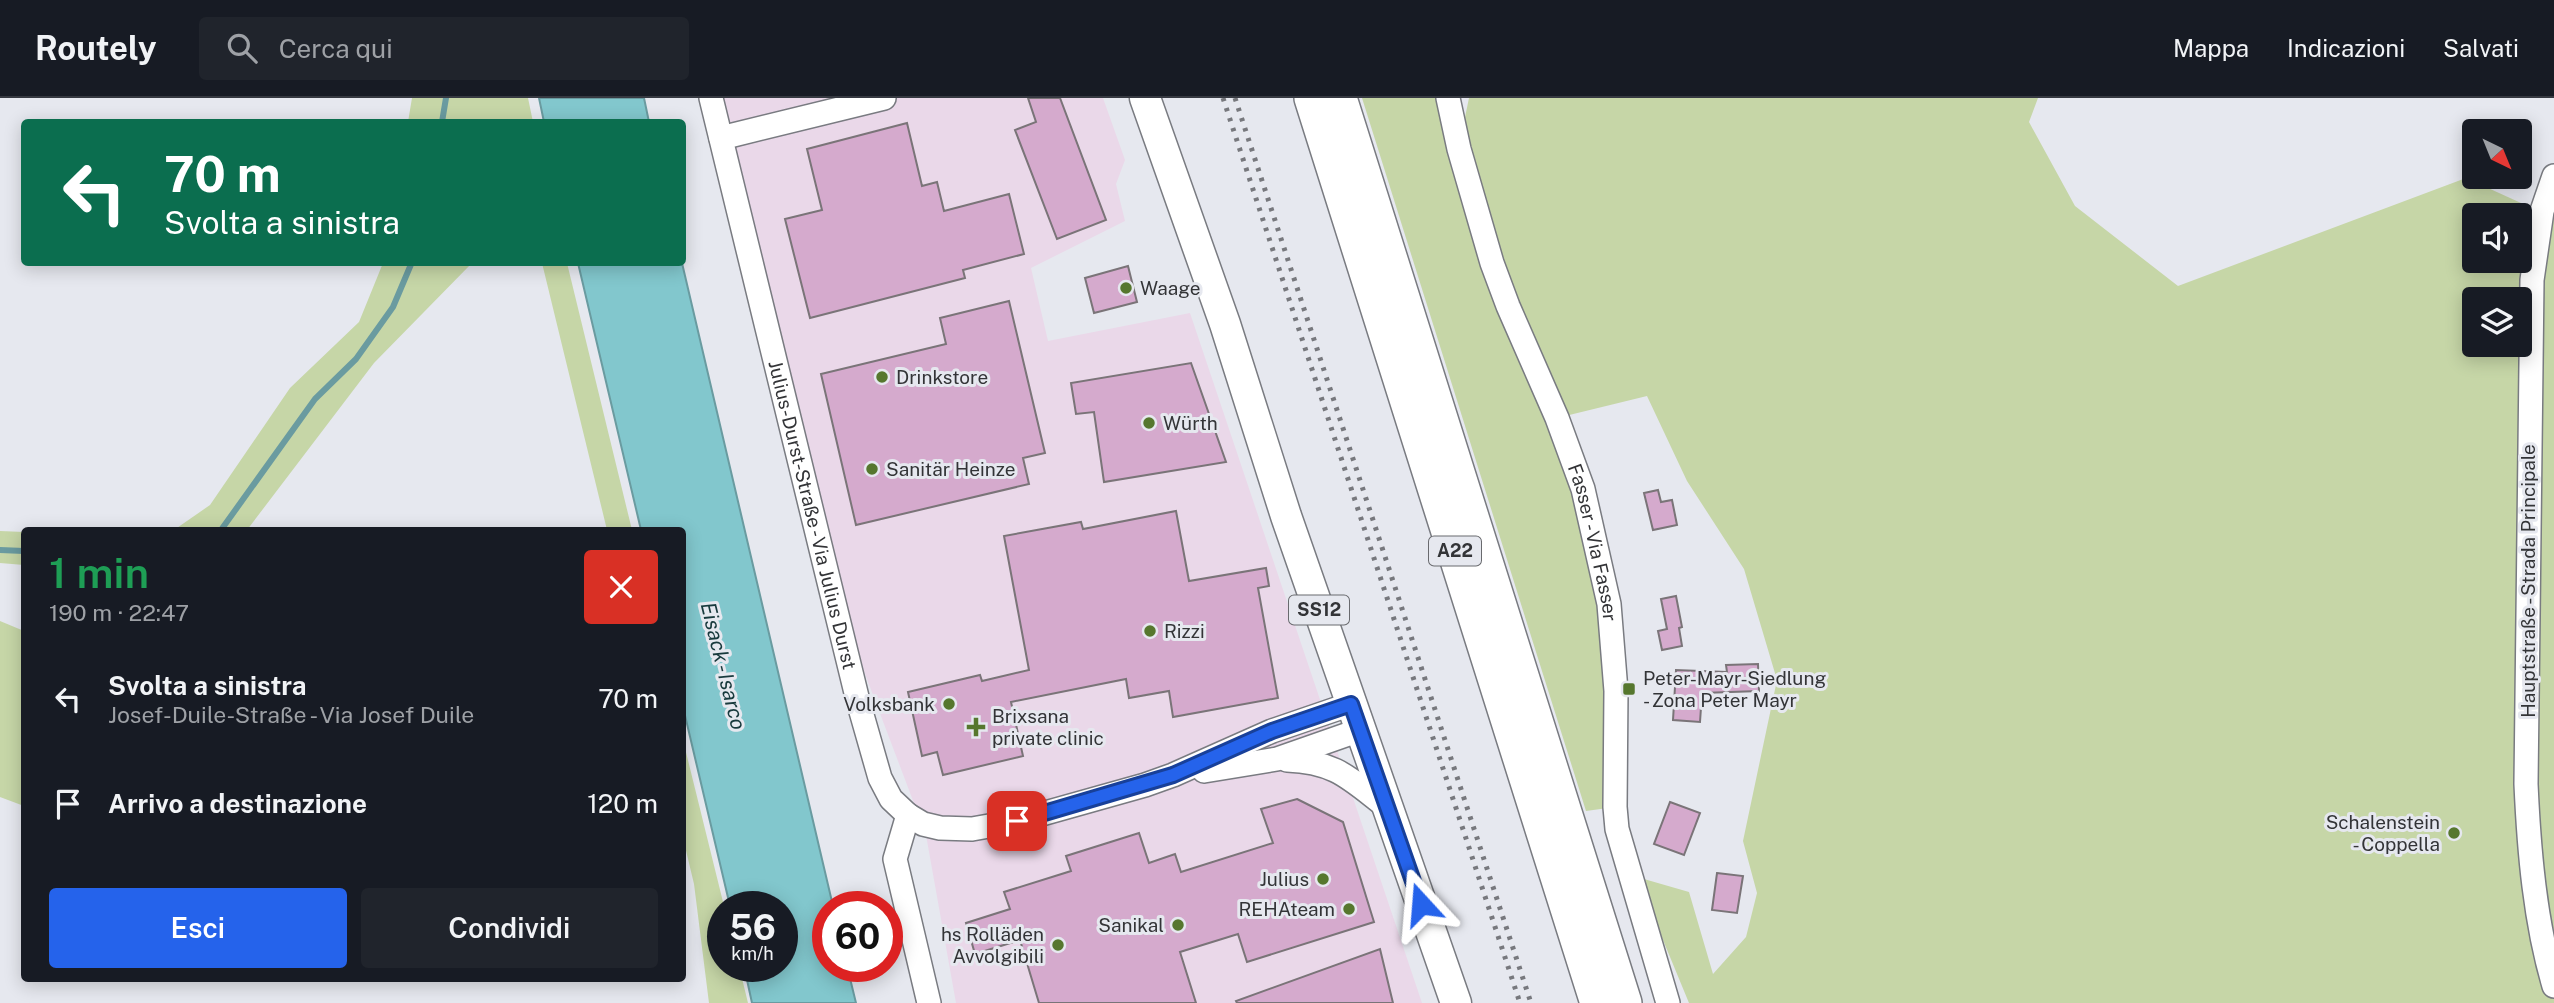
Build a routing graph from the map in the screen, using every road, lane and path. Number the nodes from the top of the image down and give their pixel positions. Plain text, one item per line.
1 (711, 98) edge
2 (884, 98) edge
3 (1145, 98) edge
4 (1312, 98) edge
5 (1339, 98) edge
6 (1448, 98) edge
7 (721, 138) junction
8 (2554, 176) edge
9 (1355, 717) junction
10 (1277, 759) junction
11 (1173, 775) junction
12 (1388, 808) junction
13 (908, 815) junction
14 (2554, 986) edge
15 (929, 1003) edge
16 (1456, 1003) edge
17 (1598, 1003) edge
18 (1624, 1003) edge
19 (1668, 1003) edge

1 - 7 street, Julius-Durst-Straße - Via Julius Durst
2 - 7 street
3 - 9 main road, SS12
4 - 17 highway, A22
5 - 18 highway, A22
6 - 19 street, Fasser - Via Fasser
7 - 13 street, Julius-Durst-Straße - Via Julius Durst
8 - 14 street, Hauptstraße - Strada Principale
9 - 10 street
9 - 11 street
9 - 12 main road, SS12
10 - 11 street
10 - 12 street
11 - 13 street
12 - 16 main road, SS12
13 - 15 street

